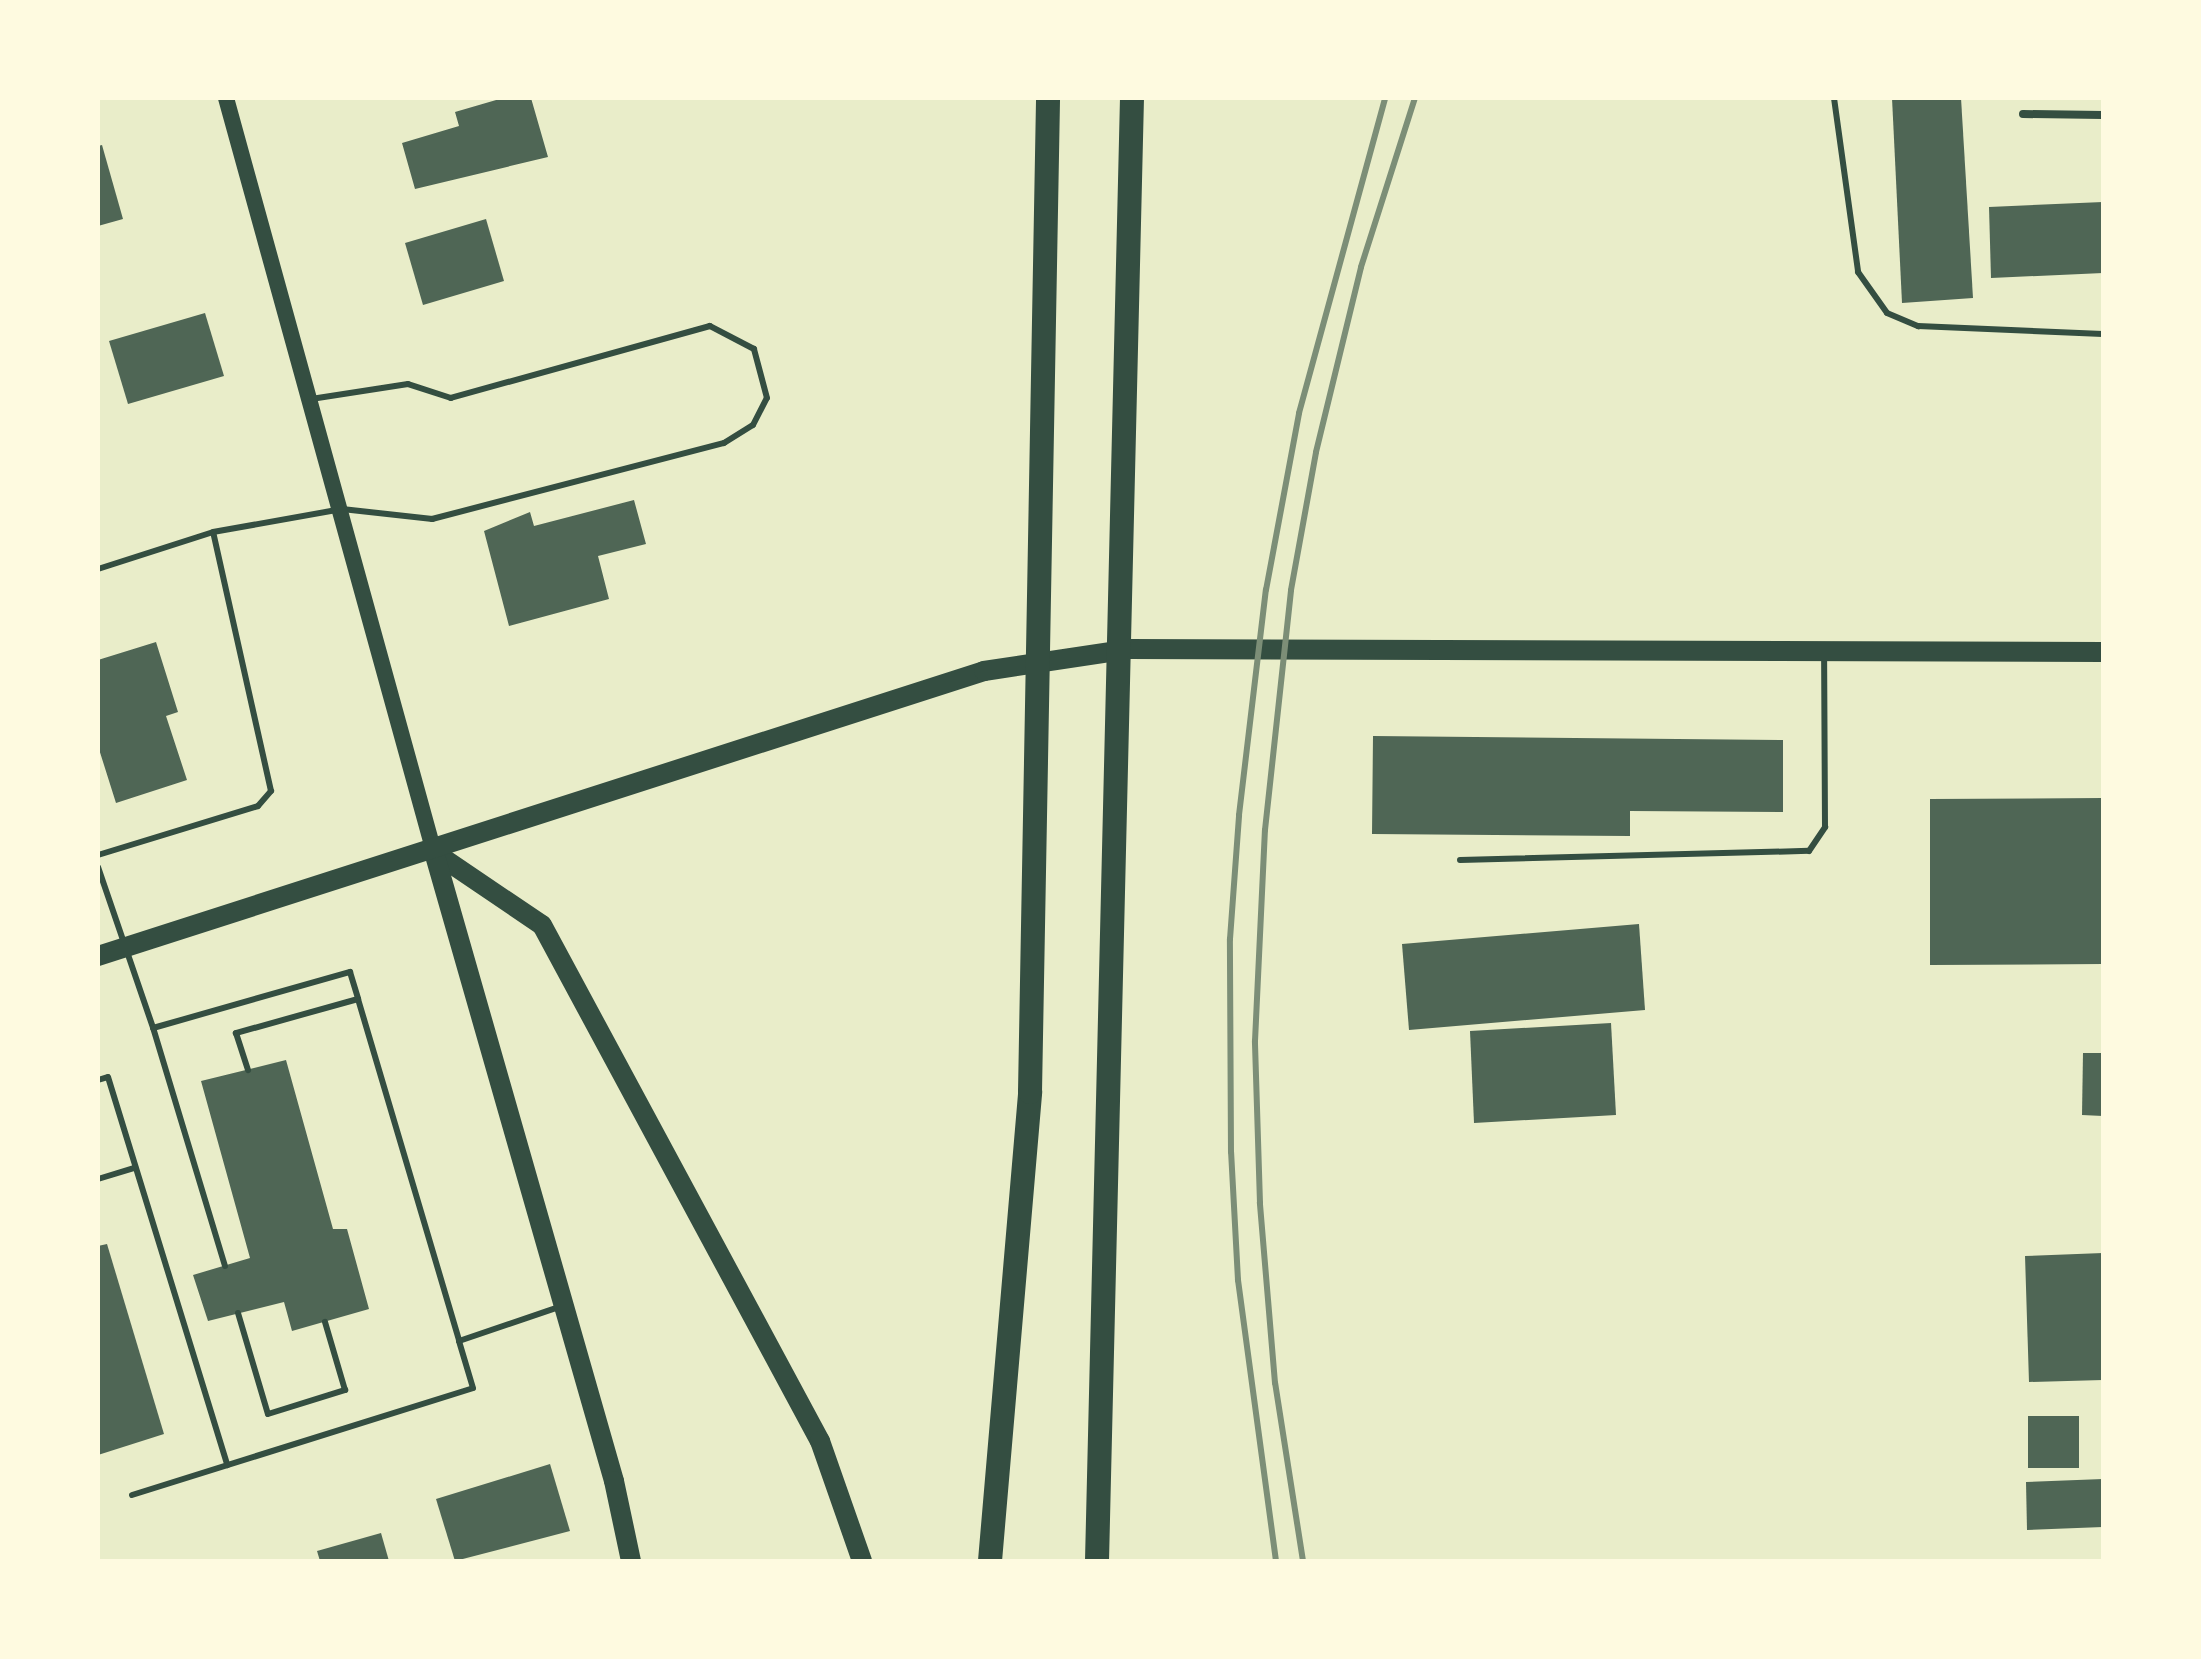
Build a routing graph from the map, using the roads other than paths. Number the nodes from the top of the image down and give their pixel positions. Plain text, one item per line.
1 (226, 98) edge
2 (1048, 98) edge
3 (1132, 98) edge
4 (1834, 98) edge
5 (2023, 114) dead end
6 (2103, 115) edge
7 (2103, 334) edge
8 (311, 399) junction
9 (342, 509) junction
10 (213, 532) junction
11 (98, 569) edge
12 (1824, 651) junction
13 (2103, 652) edge
14 (434, 852) junction
15 (98, 855) edge
16 (1460, 860) dead end
17 (98, 867) edge
18 (124, 947) junction
19 (98, 956) edge
20 (358, 999) junction
21 (153, 1028) junction
22 (248, 1070) dead end
23 (98, 1080) edge
24 (135, 1168) junction
25 (98, 1179) edge
26 (225, 1266) dead end
27 (563, 1306) junction
28 (238, 1313) dead end
29 (325, 1322) dead end
30 (459, 1341) junction
31 (227, 1465) junction
32 (132, 1495) dead end
33 (631, 1561) edge
34 (862, 1561) edge
35 (990, 1561) edge
36 (1097, 1561) edge

1 - 8 main road
2 - 35 highway
3 - 36 highway
4 - 7 lane
5 - 6 street
8 - 9 main road
8 - 9 lane
9 - 10 lane
9 - 14 main road
10 - 11 lane
10 - 15 lane
12 - 13 main road
12 - 14 main road
12 - 16 lane
14 - 18 main road
14 - 27 main road
14 - 34 main road
17 - 18 lane
18 - 19 main road
18 - 21 lane
20 - 21 lane
20 - 22 lane
20 - 30 lane
21 - 26 lane
23 - 24 lane
24 - 25 lane
24 - 31 lane
27 - 30 lane
27 - 33 main road
28 - 29 lane
30 - 31 lane
31 - 32 lane

